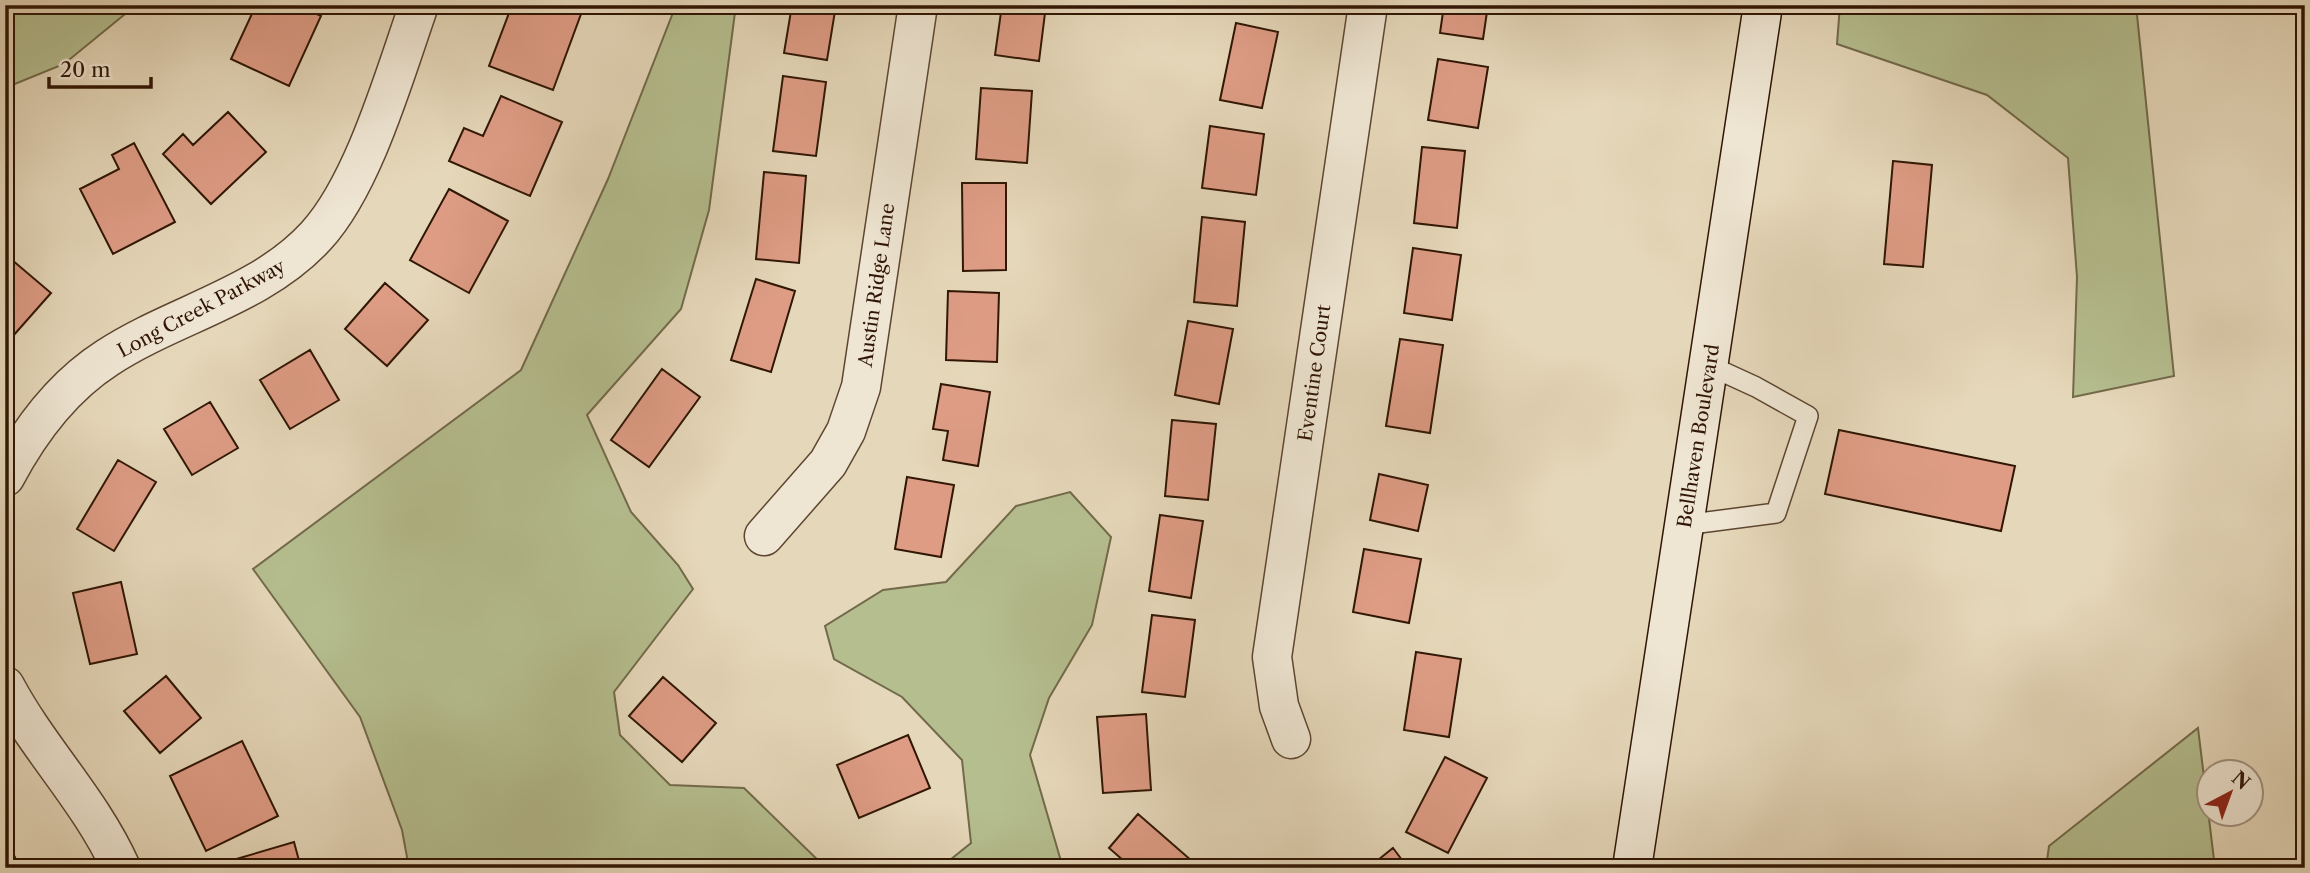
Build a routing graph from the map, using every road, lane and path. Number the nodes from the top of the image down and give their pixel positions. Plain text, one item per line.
1 (419, 5) edge
2 (918, 5) edge
3 (1368, 5) edge
4 (1763, 5) edge
5 (1708, 365) junction
6 (10, 457) edge
7 (1684, 525) junction
8 (764, 536) dead end
9 (5, 686) edge
10 (1291, 739) dead end
11 (121, 868) edge
12 (1632, 868) edge

1 - 6 street, Long Creek Parkway
2 - 8 street, Austin Ridge Lane
3 - 10 street, Eventine Court
4 - 5 street, Bellhaven Boulevard
5 - 7 street, Bellhaven Boulevard
5 - 7 lane
7 - 12 street, Bellhaven Boulevard
9 - 11 street

